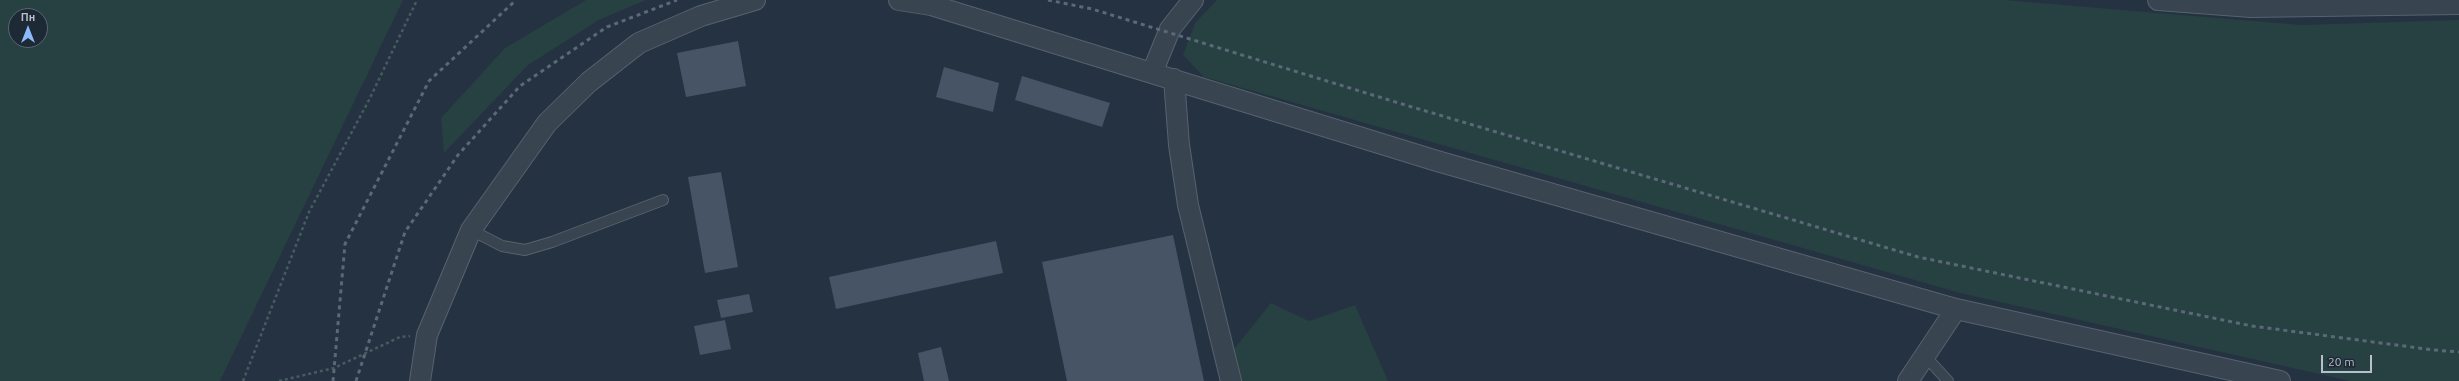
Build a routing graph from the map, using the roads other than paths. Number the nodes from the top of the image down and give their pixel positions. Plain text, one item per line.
1 (755, 0) edge
2 (899, 0) edge
3 (1193, 0) edge
4 (2158, 0) edge
5 (2459, 4) edge
6 (1152, 73) junction
7 (1174, 79) junction
8 (663, 200) dead end
9 (471, 230) junction
10 (1956, 309) junction
11 (1925, 356) junction
12 (420, 381) edge
13 (1231, 381) edge
14 (1908, 381) edge
15 (1948, 381) edge
16 (2280, 381) edge

1 - 9 street
2 - 6 street
3 - 6 street
4 - 5 street
6 - 7 street
7 - 10 street
7 - 13 street
8 - 9 lane
9 - 12 street
10 - 11 street
10 - 16 street
11 - 14 street
11 - 15 lane

